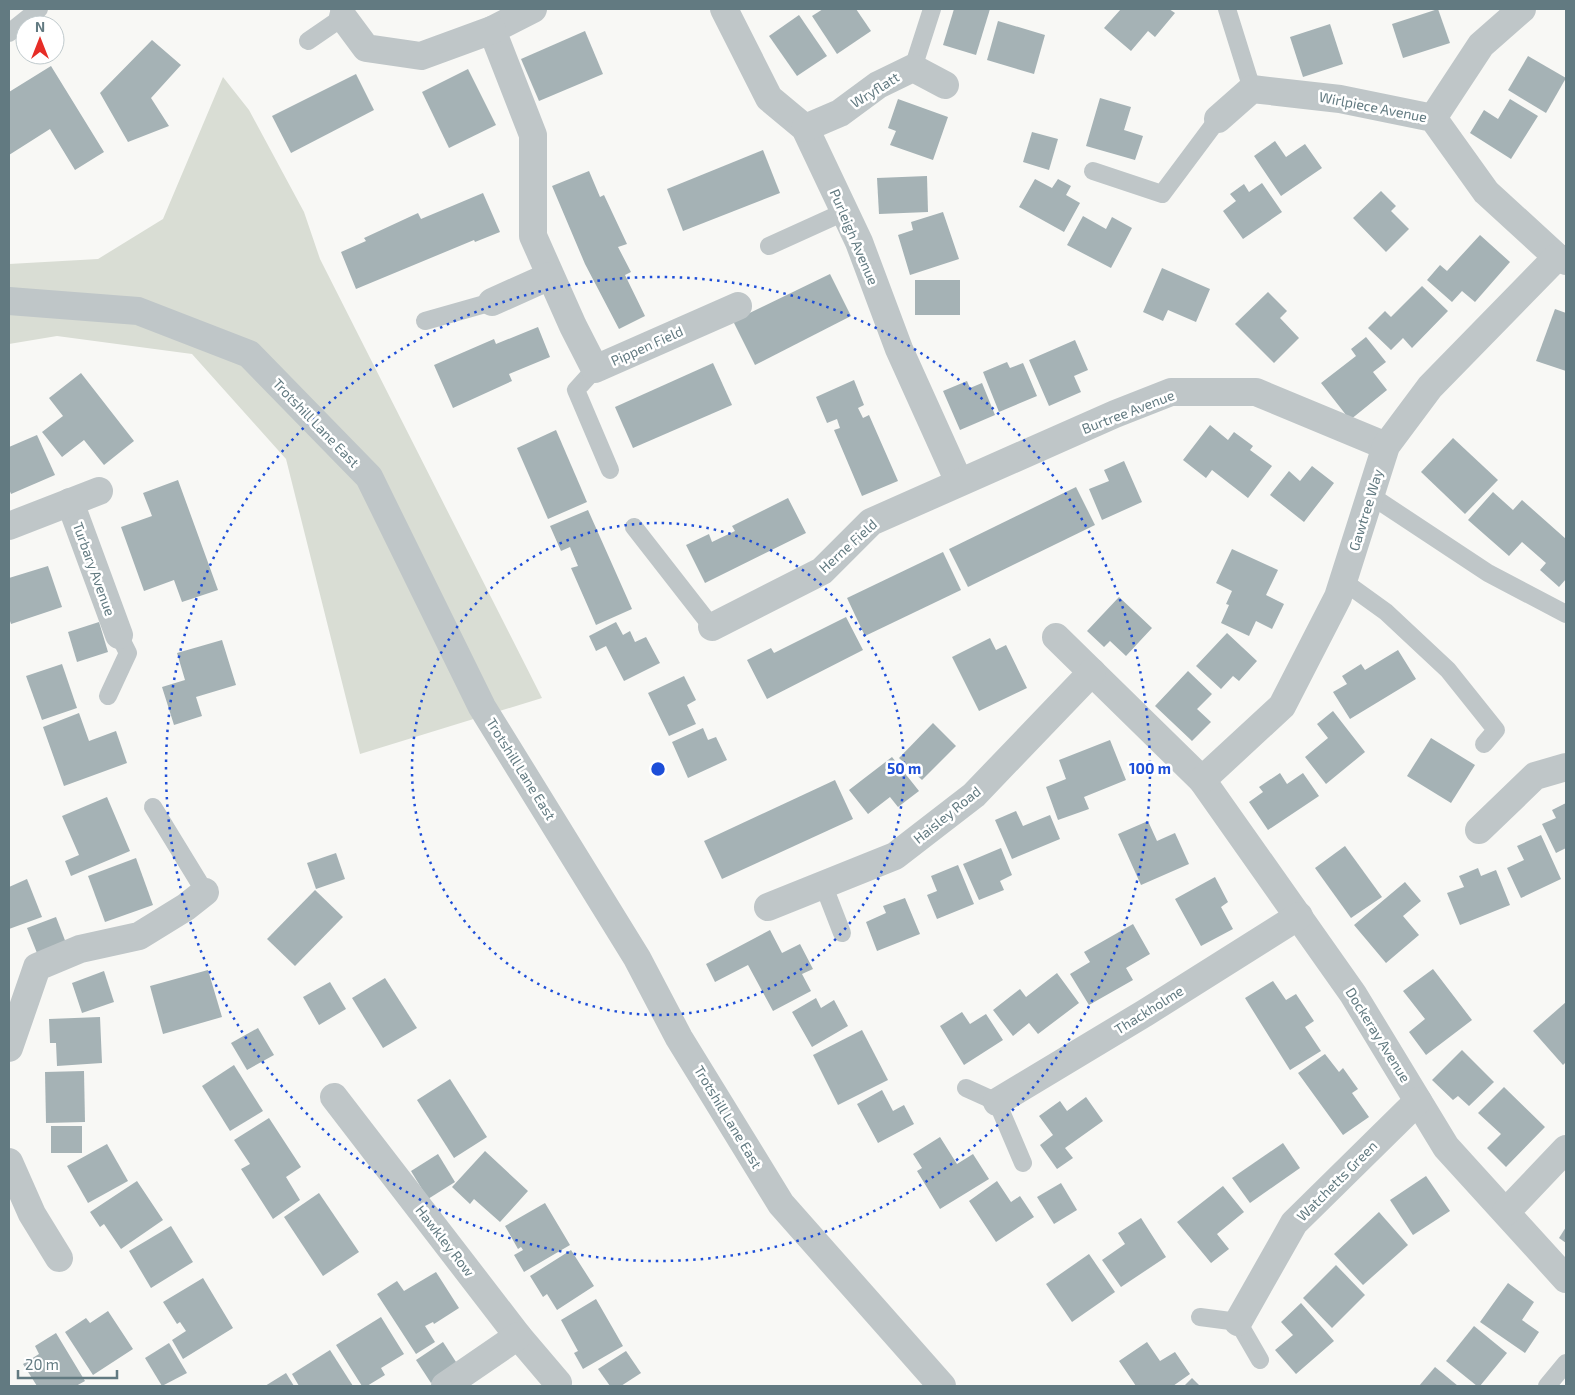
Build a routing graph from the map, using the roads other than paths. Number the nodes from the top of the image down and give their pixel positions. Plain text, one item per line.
1 (39, 9) edge
2 (533, 9) edge
3 (724, 9) edge
4 (932, 9) edge
5 (1227, 9) edge
6 (1522, 9) edge
7 (341, 13) edge
8 (492, 30) junction
9 (9, 33) edge
10 (308, 41) dead end
11 (913, 68) junction
12 (945, 85) dead end
13 (1252, 89) junction
14 (1218, 118) joint
15 (1433, 118) junction
16 (805, 128) junction
17 (1093, 171) dead end
18 (844, 212) junction
19 (769, 246) dead end
20 (1561, 259) edge
21 (550, 276) junction
22 (9, 301) edge
23 (492, 302) joint
24 (738, 306) dead end
25 (425, 321) dead end
26 (595, 369) junction
27 (1386, 446) junction
28 (610, 470) dead end
29 (960, 482) junction
30 (98, 490) dead end
31 (1370, 495) junction
32 (70, 502) junction
33 (9, 526) edge
34 (634, 527) dead end
35 (1343, 581) junction
36 (1566, 614) edge
37 (712, 628) joint
38 (119, 635) joint
39 (1056, 637) dead end
40 (1092, 672) junction
41 (108, 696) dead end
42 (1484, 744) dead end
43 (1566, 767) edge
44 (1202, 780) junction
45 (153, 807) dead end
46 (1479, 830) dead end
47 (824, 884) junction
48 (205, 892) joint
49 (768, 907) dead end
50 (1299, 916) junction
51 (842, 933) dead end
52 (9, 1048) edge
53 (966, 1088) dead end
54 (334, 1097) dead end
55 (1418, 1101) junction
56 (997, 1102) junction
57 (1566, 1149) edge
58 (9, 1162) edge
59 (1023, 1163) dead end
60 (1506, 1212) junction
61 (60, 1258) dead end
62 (1566, 1278) edge
63 (1200, 1317) dead end
64 (1238, 1322) junction
65 (518, 1336) junction
66 (1260, 1360) dead end
67 (1566, 1363) edge
68 (558, 1383) dead end
69 (445, 1386) edge
70 (942, 1386) edge
71 (1547, 1386) edge

1 - 9 lane
2 - 8 street
3 - 16 street, Purleigh Avenue
4 - 11 lane
5 - 13 lane
6 - 15 street
7 - 8 street
7 - 10 lane
8 - 21 street, Pippen Field
11 - 12 street, Wryflatt
11 - 16 street, Wryflatt
13 - 14 street
13 - 15 street, Wirlpiece Avenue
14 - 17 lane
15 - 20 street, Wirlpiece Avenue
16 - 18 street, Purleigh Avenue
18 - 19 lane
18 - 29 street, Purleigh Avenue
20 - 27 street, Gawtree Way
21 - 23 street
21 - 26 street, Pippen Field
22 - 70 street, Trotshill Lane East
23 - 25 lane
24 - 26 street, Pippen Field
26 - 28 lane
27 - 29 street, Burtree Avenue
27 - 31 street, Gawtree Way
29 - 37 street, Herne Field
30 - 32 street
31 - 35 street, Gawtree Way
31 - 36 lane
32 - 33 street
32 - 38 street, Turbary Avenue
34 - 37 lane
35 - 42 lane
35 - 44 street, Gawtree Way
38 - 41 lane
39 - 40 street
40 - 44 street
40 - 47 street, Haisley Road
43 - 46 street
44 - 50 street, Dockeray Avenue
45 - 48 lane
47 - 49 street, Haisley Road
47 - 51 lane
48 - 52 street
50 - 55 street, Dockeray Avenue
50 - 56 street, Thackholme
53 - 56 lane
54 - 65 street, Hawkley Row
55 - 60 street, Dockeray Avenue
55 - 64 street, Watchetts Green
56 - 59 lane
57 - 60 street
58 - 61 street
60 - 62 street, Dockeray Avenue
63 - 64 lane
64 - 66 lane
65 - 68 street, Hawkley Row
65 - 69 street
67 - 71 lane

